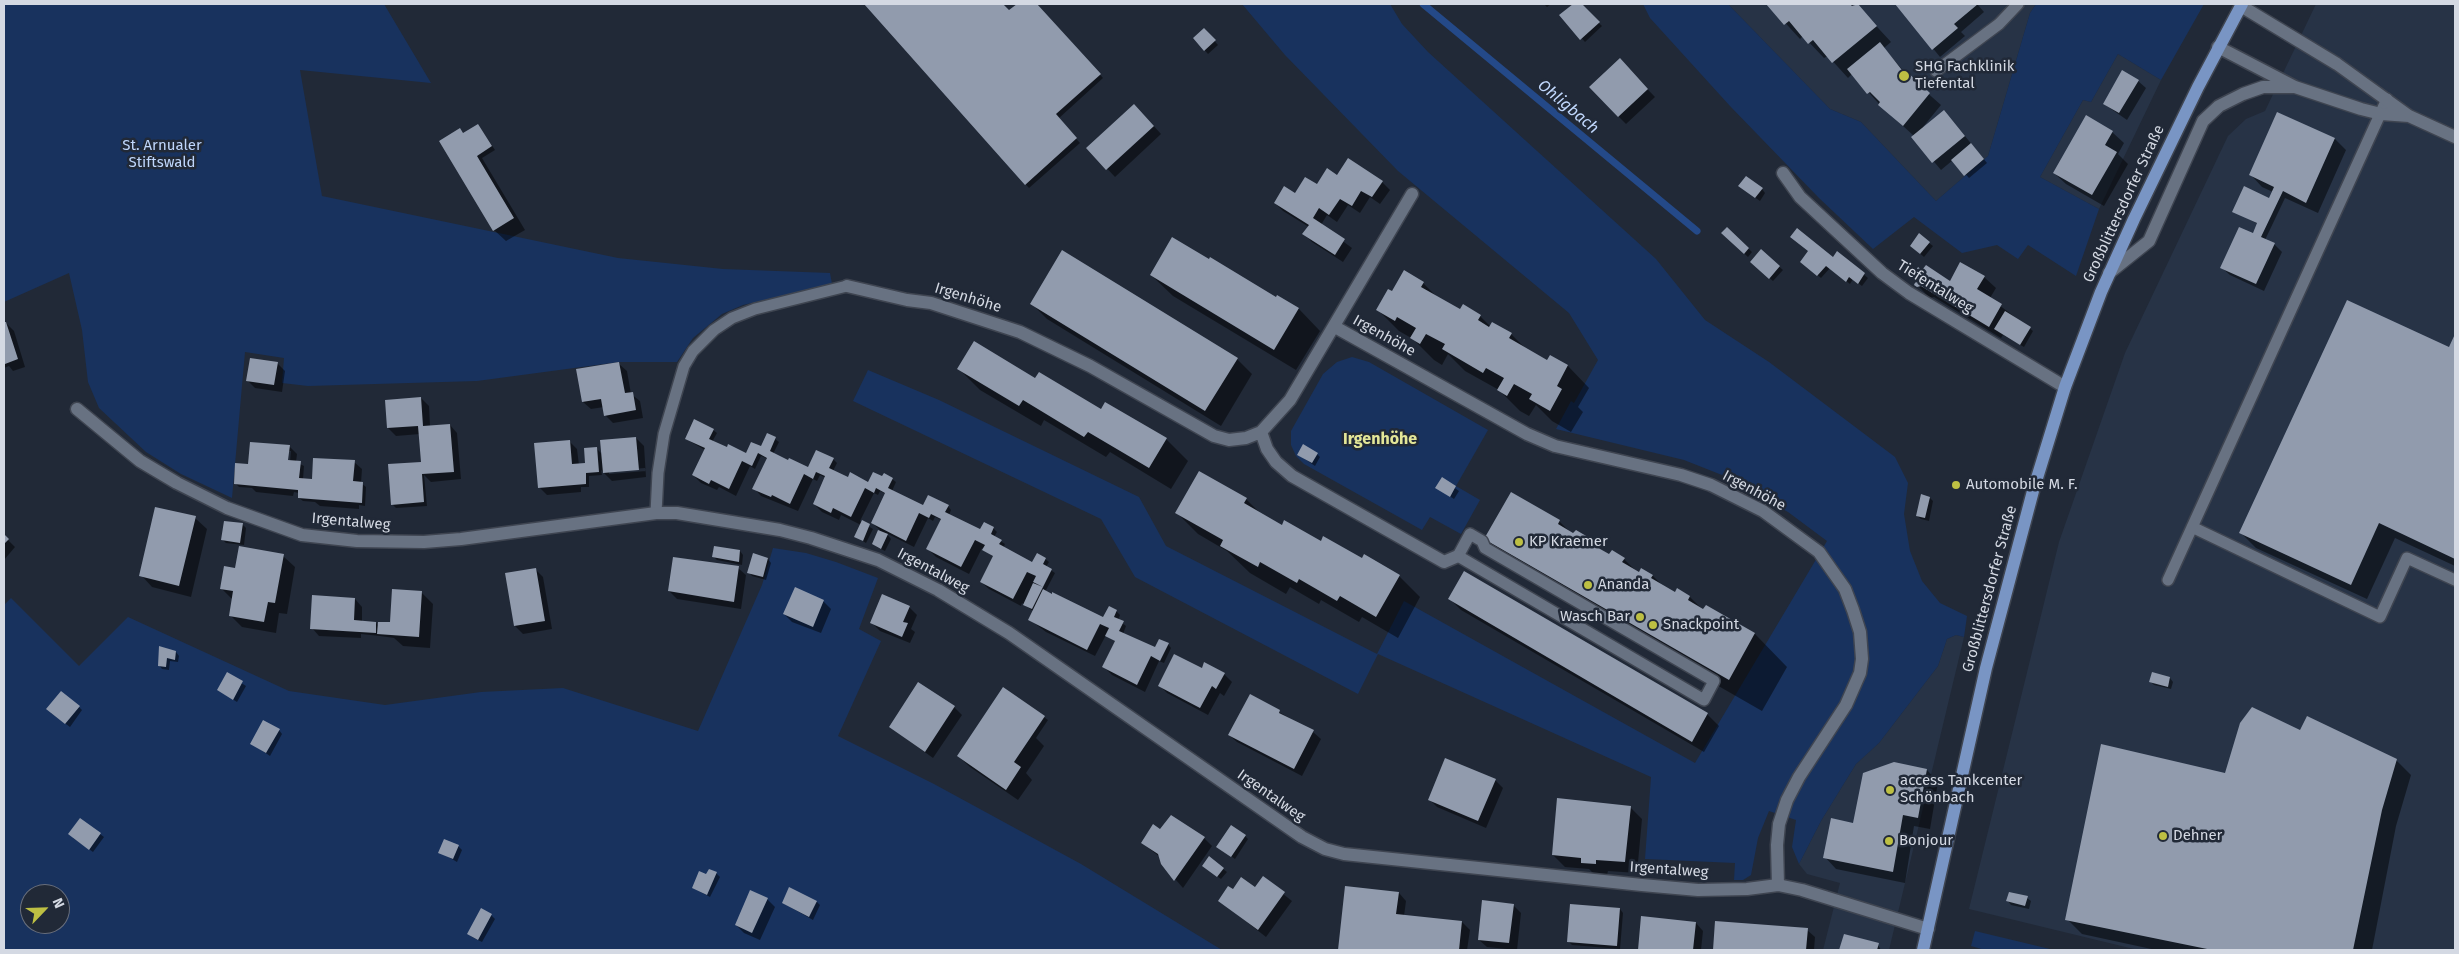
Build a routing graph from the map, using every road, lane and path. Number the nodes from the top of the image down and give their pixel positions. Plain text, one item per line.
1 (2018, 4) edge
2 (2242, 5) edge
3 (2218, 47) junction
4 (1936, 71) dead end
5 (2295, 86) junction
6 (2387, 99) junction
7 (2381, 114) junction
8 (2409, 116) junction
9 (2455, 138) edge
10 (1783, 173) dead end
11 (1412, 194) dead end
12 (2110, 273) junction
13 (847, 286) joint
14 (1335, 327) junction
15 (2065, 387) junction
16 (77, 409) dead end
17 (1261, 432) junction
18 (656, 513) junction
19 (2192, 527) junction
20 (1458, 556) junction
21 (2168, 580) dead end
22 (2455, 580) edge
23 (1778, 886) junction
24 (1928, 929) junction
25 (1923, 950) edge

1 - 4 lane
2 - 3 main road, Großblittersdorfer Straße
2 - 6 street
3 - 5 street
3 - 12 main road, Großblittersdorfer Straße
5 - 7 street
5 - 12 street
6 - 7 lane
6 - 8 street
7 - 8 street
7 - 19 lane
8 - 9 street
10 - 15 street, Tiefentalweg
11 - 14 street, Irgenhöhe
12 - 15 main road, Großblittersdorfer Straße
13 - 17 street, Irgenhöhe
13 - 18 lane
14 - 17 street, Irgenhöhe
14 - 23 street, Irgenhöhe
15 - 24 main road, Großblittersdorfer Straße
16 - 18 street, Irgentalweg
17 - 20 street
18 - 23 street, Irgentalweg
19 - 21 lane
19 - 22 lane
20 - 20 lane
23 - 24 street, Irgentalweg
24 - 25 main road, Großblittersdorfer Straße

